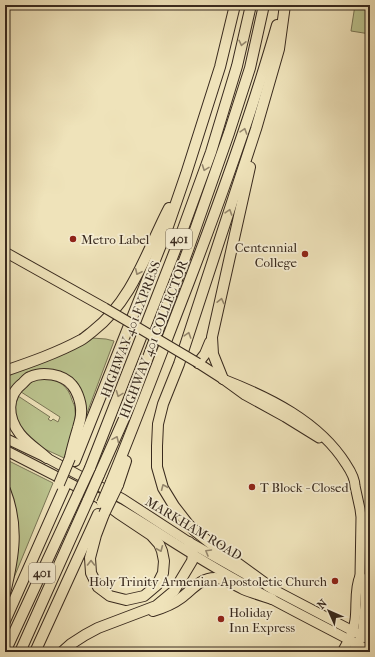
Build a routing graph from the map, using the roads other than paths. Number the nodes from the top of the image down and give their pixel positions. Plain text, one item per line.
1 (235, 5) edge
2 (251, 5) edge
3 (264, 5) edge
4 (284, 5) edge
5 (256, 129) junction
6 (186, 174) junction
7 (5, 252) edge
8 (212, 337) junction
9 (198, 363) junction
10 (8, 371) edge
11 (223, 379) junction
12 (5, 438) edge
13 (5, 450) edge
14 (47, 458) junction
15 (73, 459) junction
16 (5, 490) edge
17 (99, 498) junction
18 (102, 512) junction
19 (189, 542) junction
20 (193, 554) junction
21 (273, 588) junction
22 (5, 593) edge
23 (272, 599) junction
24 (128, 617) junction
25 (5, 621) edge
26 (358, 638) edge
27 (370, 650) edge
28 (5, 652) edge
29 (20, 652) edge
30 (35, 652) edge
31 (62, 652) edge
32 (342, 652) edge
33 (352, 652) edge

1 - 6 highway, HIGHWAY 401 COLLECTOR / 401
2 -> 28 highway, HIGHWAY 401 EXPRESS / 401, bridge
29 -> 3 highway, HIGHWAY 401 EXPRESS / 401, bridge
4 - 5 highway
18 -> 4 highway, HIGHWAY 401 COLLECTOR / 401, bridge
8 -> 5 highway
21 -> 5 highway
6 -> 10 highway
6 - 15 highway, HIGHWAY 401 COLLECTOR / 401
7 - 9 main road, bridge
8 - 9 highway
8 - 11 highway
9 - 11 main road
11 - 26 main road
12 - 14 main road, MARKHAM ROAD
13 - 17 main road, MARKHAM ROAD
14 - 15 highway
14 - 19 main road, MARKHAM ROAD
15 - 25 highway, 401, bridge
16 - 22 highway
17 -> 18 highway
17 - 20 main road, MARKHAM ROAD
18 - 30 highway, HIGHWAY 401 COLLECTOR / 401
19 - 20 highway
21 -> 19 main road, MARKHAM ROAD
20 - 23 main road, MARKHAM ROAD
20 - 24 highway
21 - 26 main road, MARKHAM ROAD
23 - 24 highway
23 - 26 main road, MARKHAM ROAD
24 - 31 highway
26 - 27 main road, MARKHAM ROAD
26 - 32 main road
26 - 33 main road

